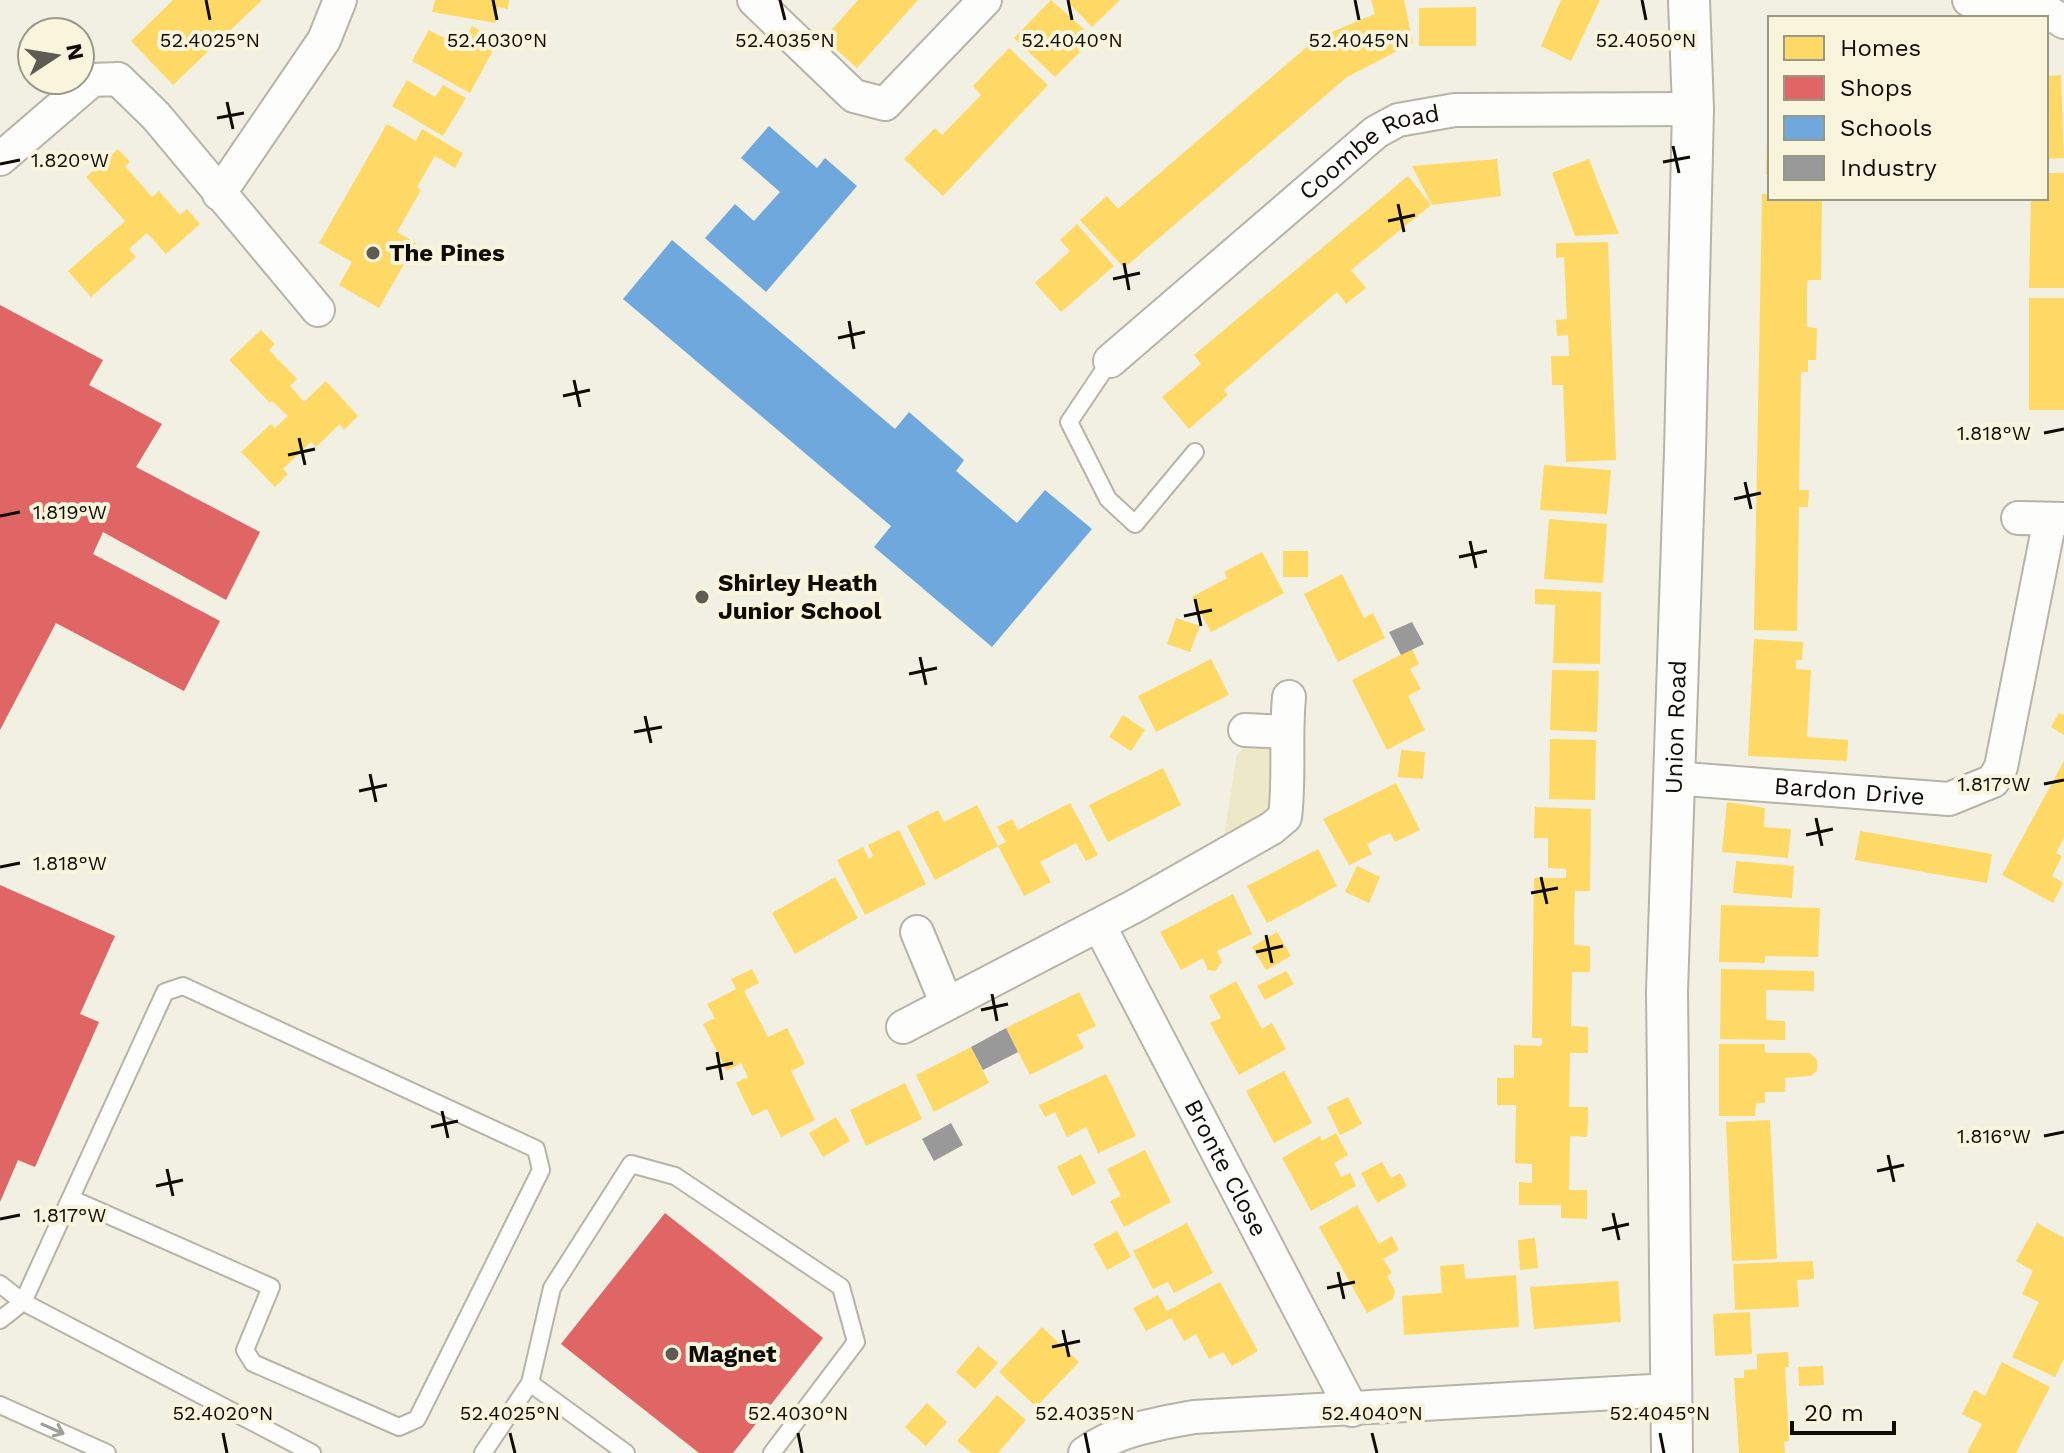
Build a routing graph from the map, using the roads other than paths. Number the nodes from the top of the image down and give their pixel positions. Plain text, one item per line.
1 (340, 0) edge
2 (754, 0) edge
3 (985, 0) edge
4 (1689, 0) edge
5 (1969, 0) edge
6 (2064, 22) edge
7 (1693, 109) junction
8 (0, 159) edge
9 (219, 194) junction
10 (318, 310) dead end
11 (1110, 361) joint
12 (1195, 452) dead end
13 (2018, 518) dead end
14 (2057, 519) edge
15 (1289, 697) dead end
16 (1245, 730) dead end
17 (1285, 732) junction
18 (1672, 778) junction
19 (1099, 925) junction
20 (917, 932) dead end
21 (946, 1002) junction
22 (903, 1027) dead end
23 (72, 1199) junction
24 (0, 1284) edge
25 (23, 1302) junction
26 (0, 1320) edge
27 (530, 1383) junction
28 (1669, 1390) junction
29 (0, 1405) edge
30 (1352, 1410) junction
31 (107, 1453) edge
32 (312, 1453) edge
33 (483, 1453) edge
34 (626, 1453) edge
35 (772, 1453) edge
36 (1085, 1453) edge
37 (1672, 1453) edge

1 - 9 street
2 - 3 street
4 - 7 street, Union Road
5 - 6 street
7 - 11 street, Coombe Road
7 - 18 street, Union Road
8 - 9 street
9 - 10 street
11 - 12 lane
13 - 14 street, Bardon Drive
14 - 18 street, Bardon Drive
15 - 17 street
16 - 17 street
17 - 19 street
18 - 28 street, Union Road
19 - 21 street
19 - 30 street, Bronte Close
20 - 21 street
21 - 22 street
23 - 23 lane
23 - 25 lane
24 - 25 lane
25 - 26 lane
25 - 32 lane
27 - 33 lane
27 - 34 lane
27 - 35 lane
28 - 30 street
28 - 37 street, Union Road
29 -> 31 lane
30 - 36 street

